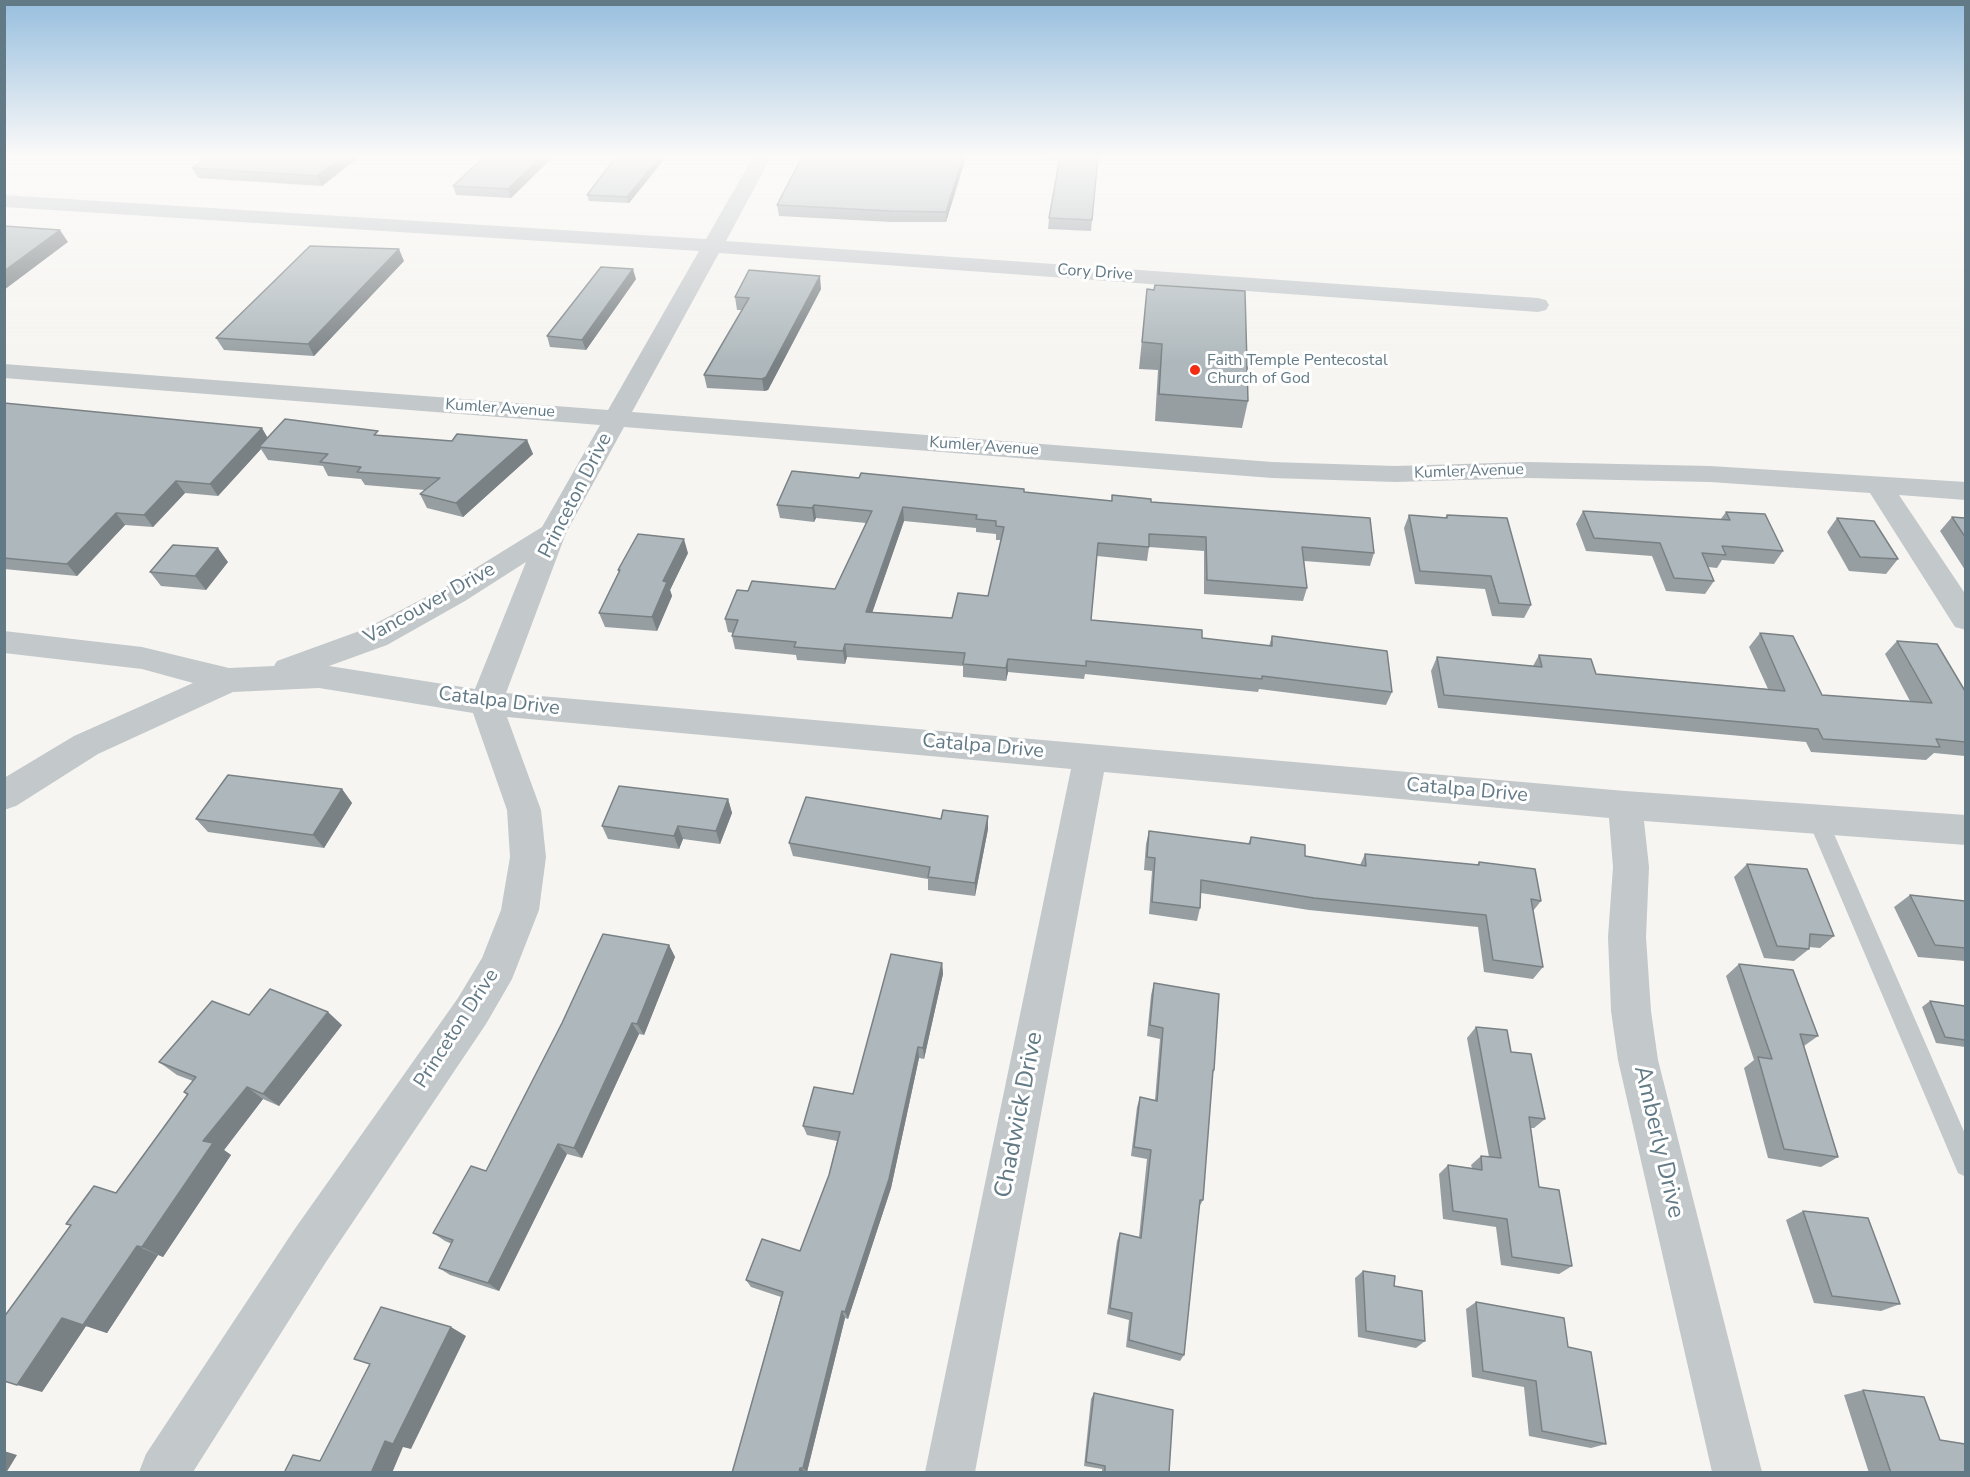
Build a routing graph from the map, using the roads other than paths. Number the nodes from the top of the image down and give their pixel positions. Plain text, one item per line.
1 (396, 226) edge
2 (723, 226) edge
3 (712, 246) junction
4 (1538, 305) dead end
5 (4, 370) edge
6 (616, 418) junction
7 (1879, 486) junction
8 (1965, 490) edge
9 (552, 533) junction
10 (1965, 620) edge
11 (4, 642) edge
12 (268, 677) junction
13 (229, 680) junction
14 (486, 703) junction
15 (1090, 757) junction
16 (4, 796) edge
17 (1625, 805) junction
18 (1817, 818) junction
19 (1965, 830) edge
20 (1965, 1165) edge
21 (164, 1473) edge
22 (950, 1473) edge
23 (1737, 1473) edge

1 - 3 street, Cory Drive
2 - 3 street, Princeton Drive
3 - 4 street, Cory Drive
3 - 6 street, Princeton Drive
5 - 6 street, Kumler Avenue
6 - 7 street, Kumler Avenue
6 - 9 street, Princeton Drive
7 - 8 street, Kumler Avenue
7 - 10 street
9 - 12 street, Vancouver Drive
9 - 14 street, Princeton Drive
11 - 13 street, Catalpa Drive
12 - 13 street, Catalpa Drive
12 - 14 street, Catalpa Drive
13 - 16 street
14 - 15 street, Catalpa Drive
14 - 21 street, Princeton Drive
15 - 17 street, Catalpa Drive
15 - 22 street, Chadwick Drive
17 - 18 street, Catalpa Drive
17 - 23 street, Amberly Drive
18 - 19 street, Catalpa Drive
18 - 20 lane

